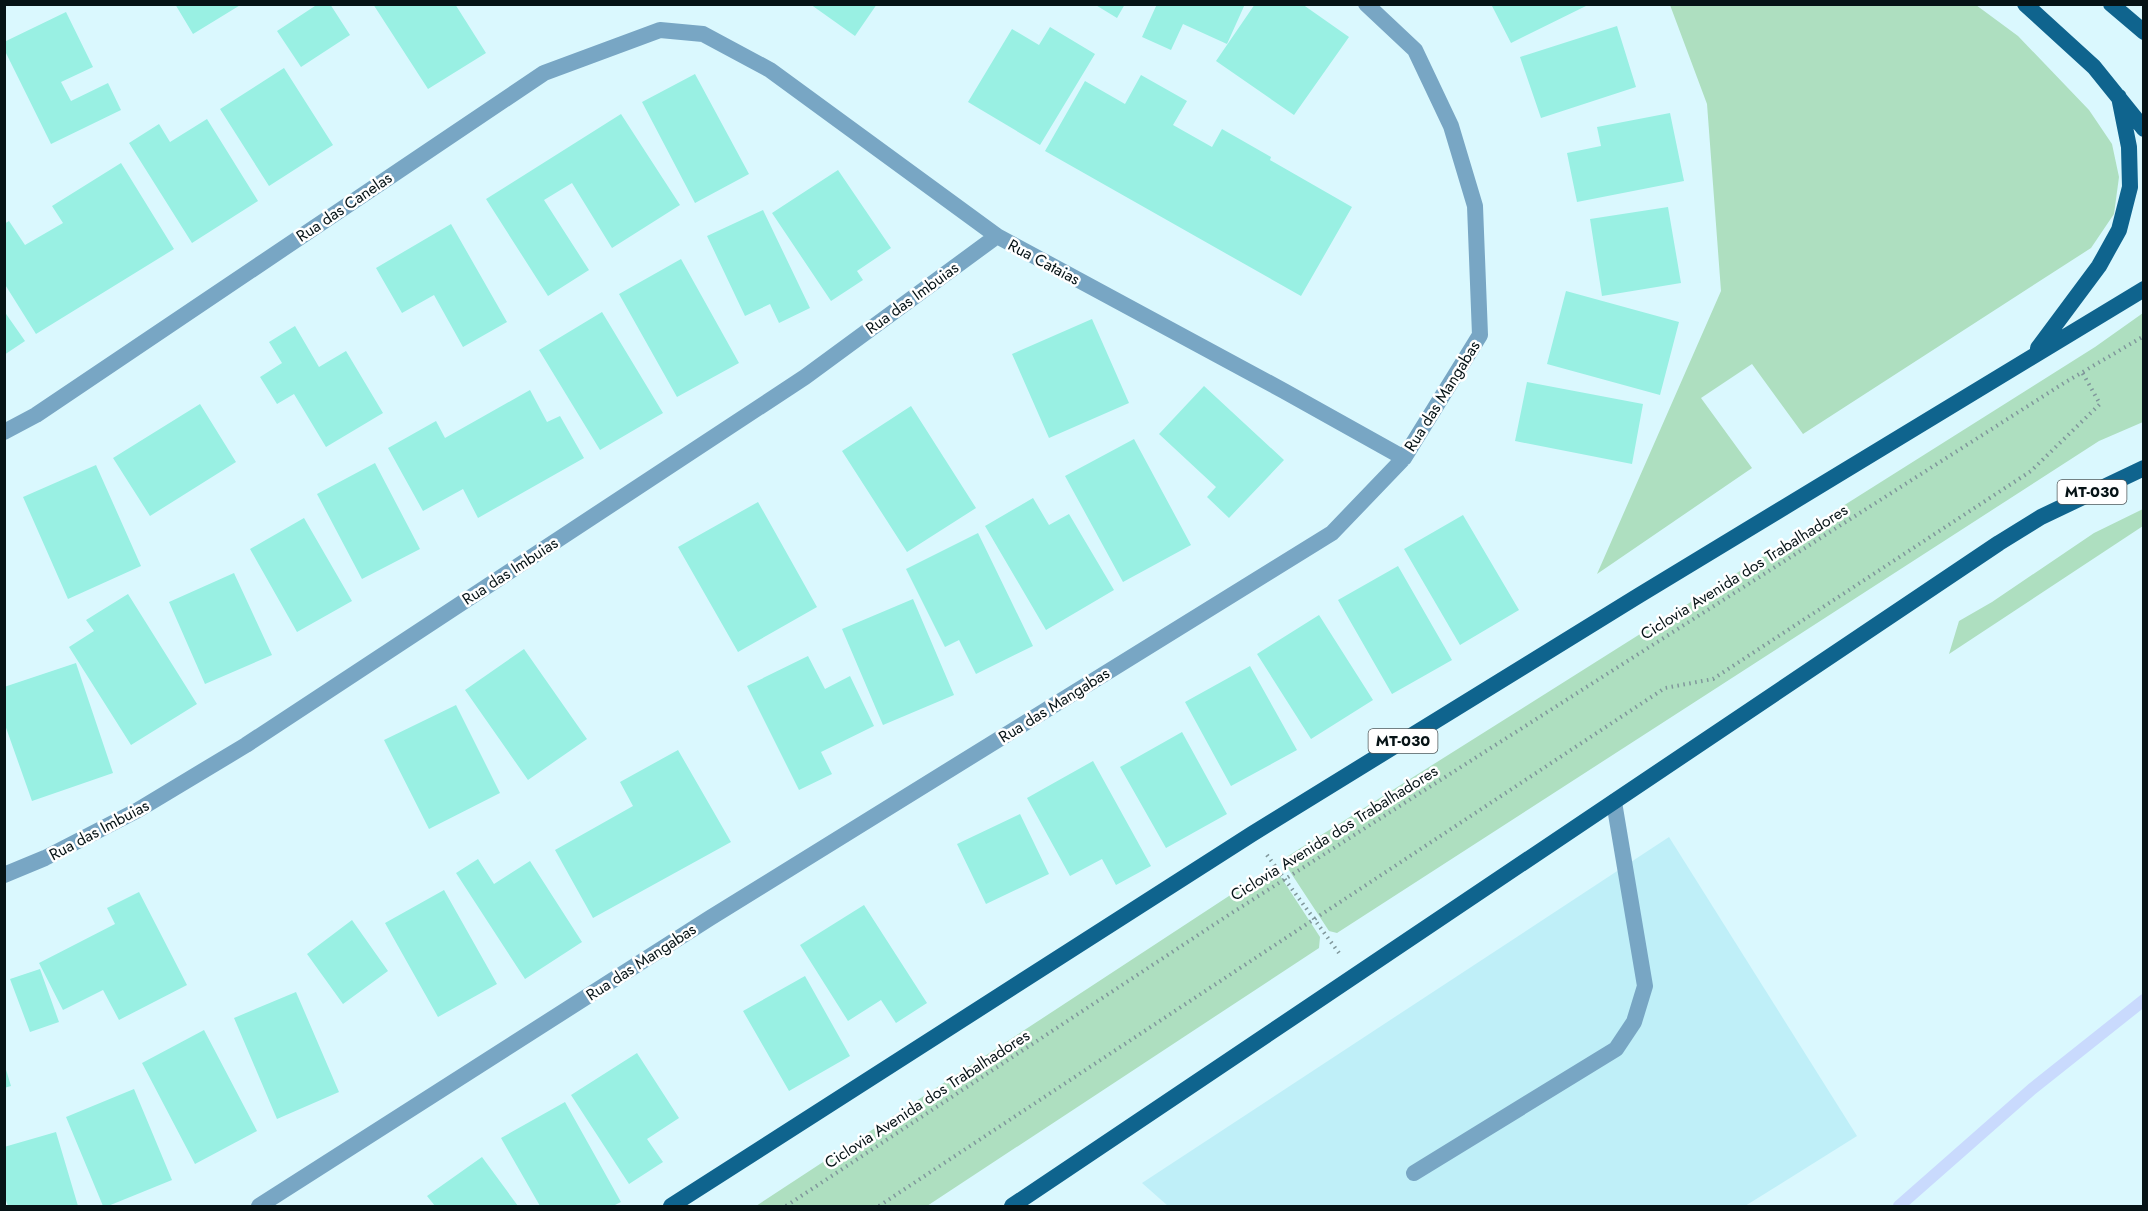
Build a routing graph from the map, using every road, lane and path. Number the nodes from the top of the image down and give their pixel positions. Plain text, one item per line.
1 (1366, 4) edge
2 (2025, 4) edge
3 (2111, 4) edge
4 (2144, 32) edge
5 (703, 34) joint
6 (2119, 97) junction
7 (2144, 129) edge
8 (997, 236) junction
9 (2144, 289) edge
10 (2144, 336) edge
11 (2032, 356) junction
12 (2082, 372) junction
13 (4, 432) edge
14 (1404, 458) junction
15 (2144, 468) edge
16 (1614, 802) junction
17 (1252, 834) junction
18 (4, 875) edge
19 (1285, 879) junction
20 (1315, 920) junction
21 (1355, 976) junction
22 (1414, 1173) dead end
23 (259, 1206) edge
24 (671, 1206) edge
25 (786, 1206) edge
26 (879, 1206) edge
27 (1012, 1206) edge

1 - 14 street, Rua das Mangabas
2 - 6 main road
3 - 4 main road
5 - 8 street, Rua Cataias
5 - 13 street, Rua das Canelas
6 - 7 main road
6 - 11 main road
8 - 14 street, Rua Cataias
8 - 18 street, Rua das Imbuias
9 - 11 main road, MT-030
10 - 12 path, Ciclovia Avenida dos Trabalhadores
11 - 17 main road, MT-030
12 - 19 path, Ciclovia Avenida dos Trabalhadores
12 - 20 path
14 - 23 street, Rua das Mangabas
15 - 16 main road, MT-030
16 - 21 main road, MT-030
16 - 22 street
17 - 19 path
17 - 24 main road, MT-030
19 - 20 path
19 - 25 path, Ciclovia Avenida dos Trabalhadores
20 - 21 path
20 - 26 path
21 - 27 main road, MT-030

